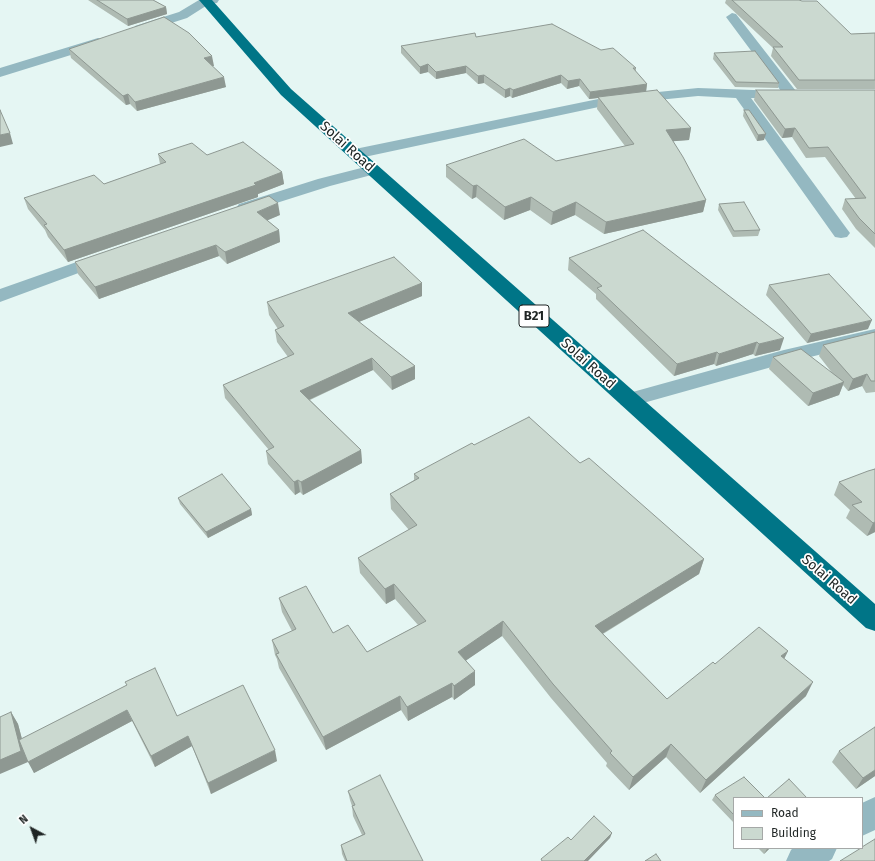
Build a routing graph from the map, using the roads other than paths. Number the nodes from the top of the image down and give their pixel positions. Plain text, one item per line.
1 (208, 0) edge
2 (732, 17) dead end
3 (126, 33) edge
4 (112, 38) edge
5 (0, 73) edge
6 (740, 95) junction
7 (807, 95) edge
8 (792, 96) junction
9 (356, 154) junction
10 (373, 170) junction
11 (226, 215) edge
12 (841, 233) dead end
13 (117, 252) edge
14 (0, 296) edge
15 (875, 335) edge
16 (629, 400) junction
17 (875, 620) edge
18 (875, 812) edge
19 (863, 819) edge
20 (820, 849) edge
21 (802, 861) edge

1 - 3 street
1 - 9 highway, Solai Road / B21
2 - 8 street
4 - 5 street
6 - 8 street
6 - 9 street
6 - 12 street
7 - 8 street
9 - 10 highway, Solai Road / B21
10 - 11 street
10 - 16 highway, Solai Road / B21
13 - 14 street
15 - 16 street
16 - 17 highway, Solai Road / B21
18 - 19 street
20 - 21 street

